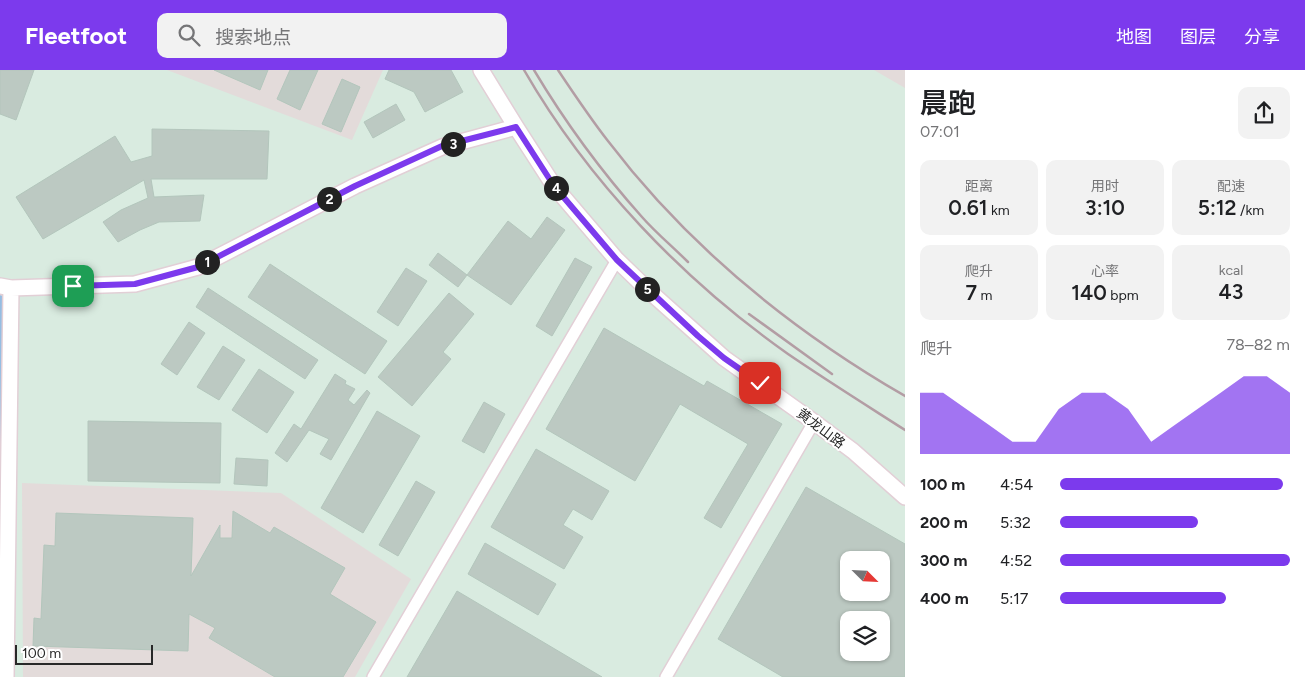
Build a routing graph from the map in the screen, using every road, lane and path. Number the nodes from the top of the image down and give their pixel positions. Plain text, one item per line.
1 (481, 70) edge
2 (516, 127) junction
3 (617, 260) junction
4 (6, 287) edge
5 (814, 422) junction
6 (905, 497) edge
7 (6, 677) edge
8 (373, 677) edge
9 (666, 677) edge

1 - 2 street, 黄龙山路
2 - 3 street, 黄龙山路
2 - 4 street
3 - 5 street, 黄龙山路
3 - 8 street
4 - 7 street
5 - 6 street, 黄龙山路
5 - 9 street

